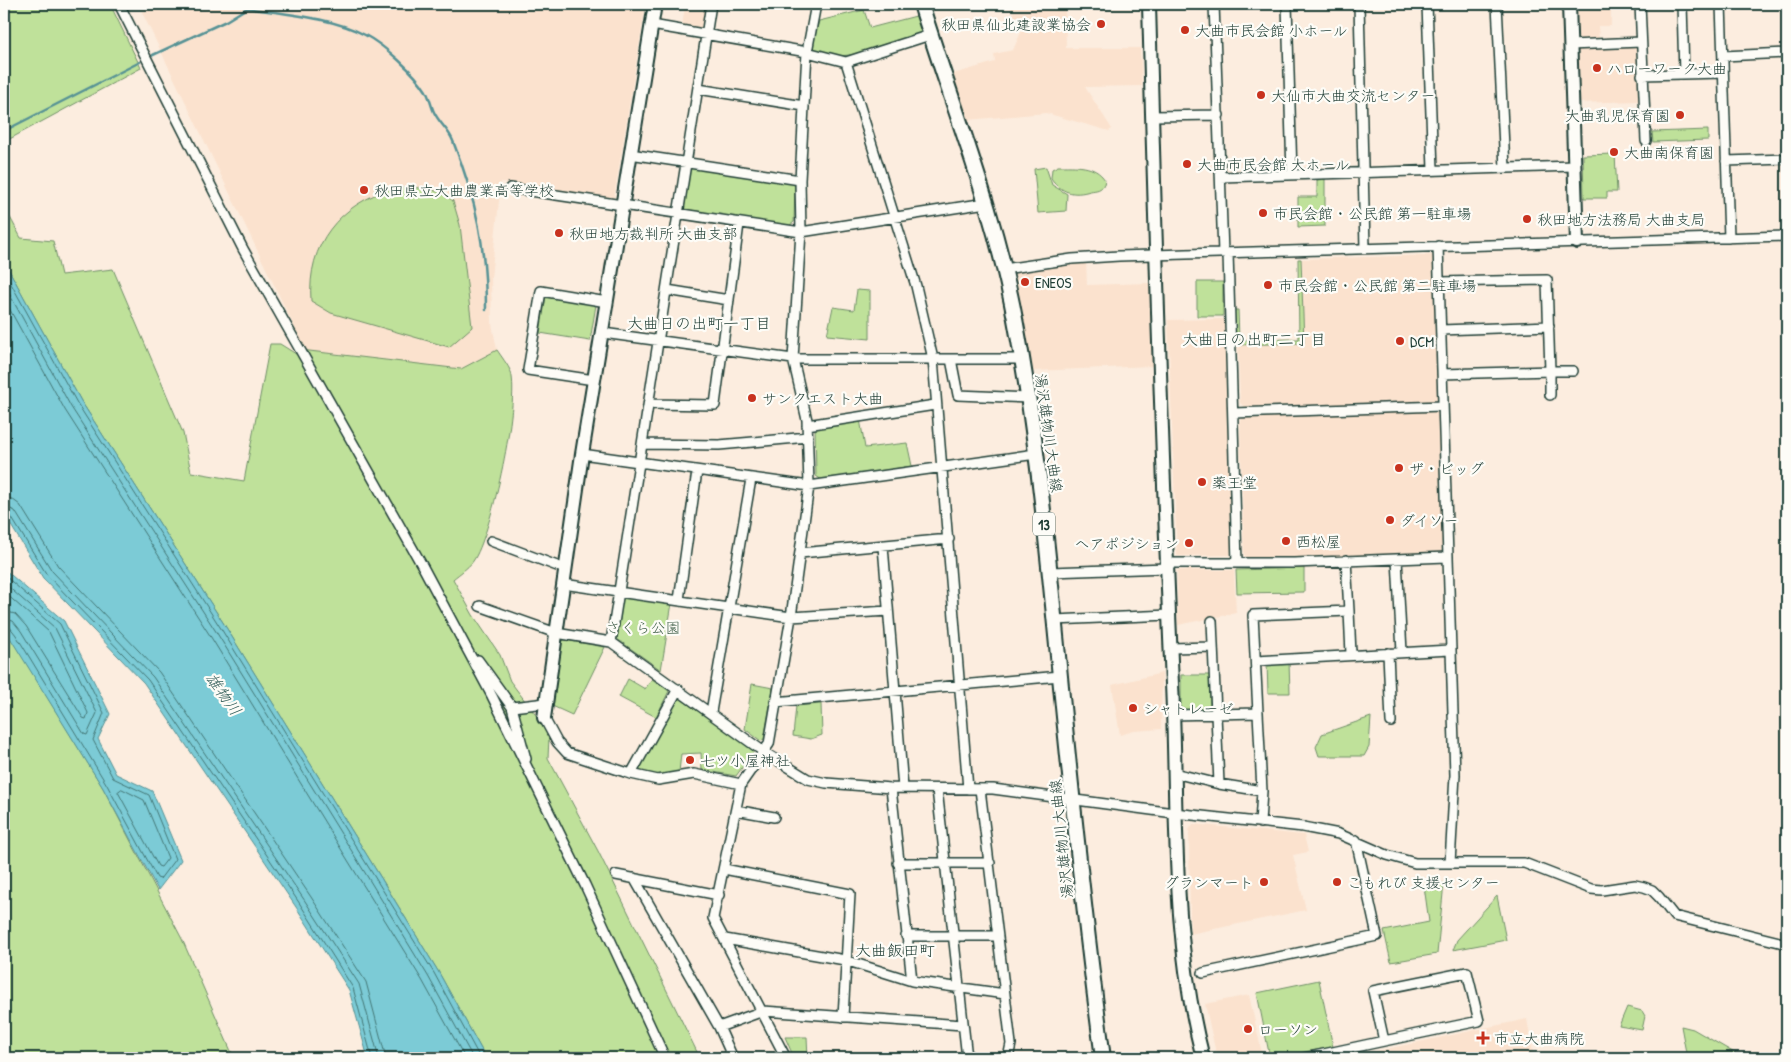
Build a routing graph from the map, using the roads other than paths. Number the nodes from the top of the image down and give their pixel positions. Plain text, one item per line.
1 (119, 4) edge
2 (655, 4) edge
3 (711, 4) edge
4 (816, 4) edge
5 (920, 4) edge
6 (1148, 4) edge
7 (1214, 4) edge
8 (1287, 4) edge
9 (1359, 4) edge
10 (1428, 4) edge
11 (1497, 4) edge
12 (1569, 4) edge
13 (1640, 4) edge
14 (1682, 4) edge
15 (1721, 4) edge
16 (652, 24) junction
17 (707, 34) junction
18 (930, 35) junction
19 (1641, 42) junction
20 (1570, 45) junction
21 (807, 52) junction
22 (1787, 53) edge
23 (1723, 56) junction
24 (846, 62) junction
25 (1723, 73) junction
26 (1684, 74) junction
27 (1642, 75) junction
28 (698, 89) junction
29 (804, 106) junction
30 (1219, 115) junction
31 (1152, 116) junction
32 (1646, 141) dead end
33 (630, 154) junction
34 (1787, 159) edge
35 (1726, 161) junction
36 (687, 163) junction
37 (1574, 166) junction
38 (1505, 168) junction
39 (1433, 170) junction
40 (1363, 172) junction
41 (1292, 175) junction
42 (1221, 177) junction
43 (800, 180) junction
44 (510, 188) dead end
45 (623, 203) junction
46 (986, 203) junction
47 (679, 213) junction
48 (896, 216) junction
49 (739, 224) junction
50 (801, 232) junction
51 (1787, 236) edge
52 (1729, 238) junction
53 (1577, 242) junction
54 (1438, 246) junction
55 (1365, 248) junction
56 (1226, 253) junction
57 (1156, 255) junction
58 (1004, 269) junction
59 (1440, 282) junction
60 (668, 290) junction
61 (729, 300) junction
62 (607, 302) junction
63 (1549, 326) junction
64 (1441, 330) junction
65 (603, 333) junction
66 (660, 340) junction
67 (723, 348) junction
68 (793, 359) junction
69 (933, 359) junction
70 (951, 359) junction
71 (1022, 359) junction
72 (1550, 371) junction
73 (1573, 371) dead end
74 (1442, 374) junction
75 (594, 380) junction
76 (1550, 395) dead end
77 (1029, 398) junction
78 (649, 404) junction
79 (935, 404) junction
80 (1443, 406) junction
81 (1234, 413) junction
82 (808, 425) junction
83 (808, 438) junction
84 (643, 444) junction
85 (582, 454) junction
86 (1036, 454) junction
87 (640, 464) junction
88 (943, 467) junction
89 (697, 471) junction
90 (751, 479) junction
91 (809, 486) junction
92 (949, 539) junction
93 (491, 541) dead end
94 (883, 546) junction
95 (800, 553) junction
96 (1447, 557) junction
97 (1397, 559) junction
98 (1346, 560) junction
99 (1238, 564) junction
100 (1167, 566) junction
101 (565, 569) junction
102 (1050, 572) junction
103 (563, 584) junction
104 (620, 591) junction
105 (678, 600) junction
106 (480, 606) dead end
107 (729, 608) junction
108 (888, 611) junction
109 (1348, 611) junction
110 (1169, 615) junction
111 (791, 617) junction
112 (1054, 620) junction
113 (1212, 621) dead end
114 (556, 633) junction
115 (611, 642) junction
116 (464, 646) junction
117 (1213, 647) junction
118 (1170, 648) junction
119 (1450, 650) junction
120 (1388, 652) junction
121 (1402, 652) junction
122 (1351, 654) junction
123 (1256, 661) junction
124 (1060, 676) junction
125 (961, 685) junction
126 (678, 689) junction
127 (895, 691) junction
128 (775, 702) junction
129 (546, 703) junction
130 (512, 707) junction
131 (710, 712) junction
132 (1258, 712) junction
133 (1173, 715) junction
134 (1216, 715) junction
135 (544, 718) joint
136 (1391, 722) dead end
137 (764, 752) junction
138 (526, 764) junction
139 (1174, 772) junction
140 (631, 774) junction
141 (741, 784) junction
142 (1219, 784) junction
143 (890, 788) junction
144 (903, 788) junction
145 (937, 789) junction
146 (968, 789) junction
147 (980, 790) junction
148 (1262, 791) junction
149 (1073, 799) junction
150 (736, 810) junction
151 (1174, 813) junction
152 (774, 817) dead end
153 (1260, 823) junction
154 (1356, 840) junction
155 (898, 863) junction
156 (945, 863) junction
157 (990, 863) junction
158 (1450, 863) junction
159 (724, 869) junction
160 (616, 876) dead end
161 (634, 878) junction
162 (719, 895) junction
163 (906, 936) junction
164 (997, 936) junction
165 (952, 937) junction
166 (725, 939) junction
167 (1787, 944) edge
168 (845, 960) junction
169 (1204, 973) dead end
170 (912, 981) junction
171 (959, 987) junction
172 (1005, 994) junction
173 (763, 1011) junction
174 (843, 1017) junction
175 (964, 1025) junction
176 (719, 1028) junction
177 (1384, 1041) junction
178 (665, 1058) edge
179 (733, 1058) edge
180 (786, 1058) edge
181 (967, 1058) edge
182 (1008, 1058) edge
183 (1103, 1058) edge
184 (1203, 1058) edge
185 (1305, 1058) edge

1 - 116 street
2 - 16 street
3 - 17 street
4 - 21 street
5 - 18 main road, 湯沢雄物川大曲線 / 13
6 - 31 street
7 - 30 street
8 - 41 street
9 - 40 street
10 - 39 street
11 - 38 street
12 - 20 street
13 - 19 street
14 - 26 street
15 - 23 street
16 - 17 street
16 - 33 street
17 - 21 street
17 - 28 street
18 - 24 street
18 - 46 main road, 湯沢雄物川大曲線 / 13
19 - 20 street
19 - 27 street
20 - 37 street
21 - 24 street
21 - 29 street
22 - 23 street
23 - 25 street
24 - 48 street
25 - 26 street
25 - 35 street
26 - 27 street
27 - 32 street
28 - 29 street
28 - 36 street
29 - 43 street
30 - 31 street
30 - 42 street
31 - 57 street
33 - 36 street
33 - 45 street
34 - 35 street
35 - 52 street
36 - 43 street
36 - 47 street
37 - 38 street
37 - 53 street
38 - 39 street
39 - 40 street
40 - 41 street
40 - 55 street
41 - 42 street
42 - 56 street
43 - 50 street
44 - 45 street
45 - 47 street
45 - 62 street
46 - 48 street
46 - 58 main road, 湯沢雄物川大曲線 / 13
47 - 49 street
47 - 60 street
48 - 50 street
48 - 69 street
49 - 50 street
49 - 61 street
50 - 68 street
51 - 52 street
52 - 53 street
53 - 54 street
54 - 55 street
54 - 59 street
55 - 56 street
56 - 57 street
56 - 81 street
57 - 58 street
57 - 100 street
58 - 71 main road, 湯沢雄物川大曲線 / 13
59 - 63 street
59 - 64 street
60 - 61 street
60 - 66 street
61 - 67 street
62 - 65 street
62 - 75 street
63 - 64 street
63 - 72 street
64 - 74 street
65 - 66 street
65 - 75 street
66 - 67 street
66 - 78 street
67 - 68 street
67 - 78 street
68 - 69 street
68 - 82 street
69 - 70 street
69 - 79 street
70 - 71 street
70 - 77 street
71 - 77 main road, 湯沢雄物川大曲線 / 13
72 - 73 street
72 - 74 street
72 - 76 street
74 - 80 street
75 - 85 street
77 - 86 main road, 湯沢雄物川大曲線 / 13
78 - 84 street
79 - 82 street
79 - 88 street
80 - 81 street
80 - 96 street
81 - 99 street
82 - 83 street
83 - 84 street
83 - 91 street
84 - 87 street
85 - 87 street
85 - 101 street
86 - 88 street
86 - 102 main road, 湯沢雄物川大曲線 / 13
87 - 89 street
87 - 104 street
88 - 91 street
88 - 92 street
89 - 90 street
89 - 105 street
90 - 91 street
90 - 107 street
91 - 95 street
92 - 94 street
92 - 125 street
93 - 101 street
94 - 95 street
94 - 108 street
95 - 111 street
96 - 97 street
96 - 119 street
97 - 98 street
97 - 121 street
98 - 99 street
98 - 109 street
99 - 100 street
100 - 102 street
100 - 110 street
101 - 103 street
102 - 112 main road, 湯沢雄物川大曲線 / 13
103 - 104 street
103 - 114 street
104 - 105 street
104 - 115 street
105 - 107 street
106 - 114 street
107 - 111 street
107 - 131 street
108 - 111 street
108 - 127 street
109 - 122 street
109 - 123 street
110 - 112 street
110 - 118 street
111 - 128 street
112 - 124 main road, 湯沢雄物川大曲線 / 13
113 - 117 street
114 - 115 street
114 - 129 street
115 - 126 street
116 - 130 street
116 - 138 street
117 - 118 street
117 - 134 street
118 - 133 street
119 - 121 street
119 - 158 street
120 - 121 street
120 - 122 street
120 - 136 street
122 - 123 street
123 - 132 street
124 - 125 street
124 - 149 main road, 湯沢雄物川大曲線 / 13
125 - 127 street
125 - 146 street
126 - 131 street
126 - 140 street
127 - 128 street
127 - 144 street
128 - 137 street
129 - 130 street
129 - 135 street
130 - 138 street
131 - 137 street
132 - 134 street
132 - 148 street
133 - 134 street
133 - 139 street
134 - 142 street
135 - 140 street
137 - 141 street
137 - 143 street
138 - 178 street
139 - 142 street
139 - 151 street
140 - 141 street
141 - 150 street
142 - 148 street
143 - 144 street
143 - 155 street
144 - 145 street
145 - 146 street
145 - 156 street
146 - 147 street
147 - 149 street
147 - 157 street
148 - 153 street
149 - 151 street
149 - 183 main road, 湯沢雄物川大曲線 / 13
150 - 152 street
150 - 159 street
151 - 153 street
151 - 184 street
153 - 154 street
154 - 158 street
154 - 169 street
155 - 156 street
155 - 163 street
156 - 157 street
156 - 165 street
157 - 164 street
158 - 167 street
159 - 162 street
159 - 168 street
160 - 161 street
161 - 162 street
161 - 176 street
162 - 166 street
163 - 165 street
163 - 170 street
164 - 165 street
164 - 172 street
165 - 171 street
166 - 168 street
166 - 173 street
168 - 170 street
168 - 174 street
170 - 171 street
171 - 172 street
171 - 175 street
172 - 182 street
173 - 174 street
173 - 176 street
173 - 180 street
174 - 175 street
175 - 181 street
176 - 179 street
177 - 177 street
177 - 185 street

